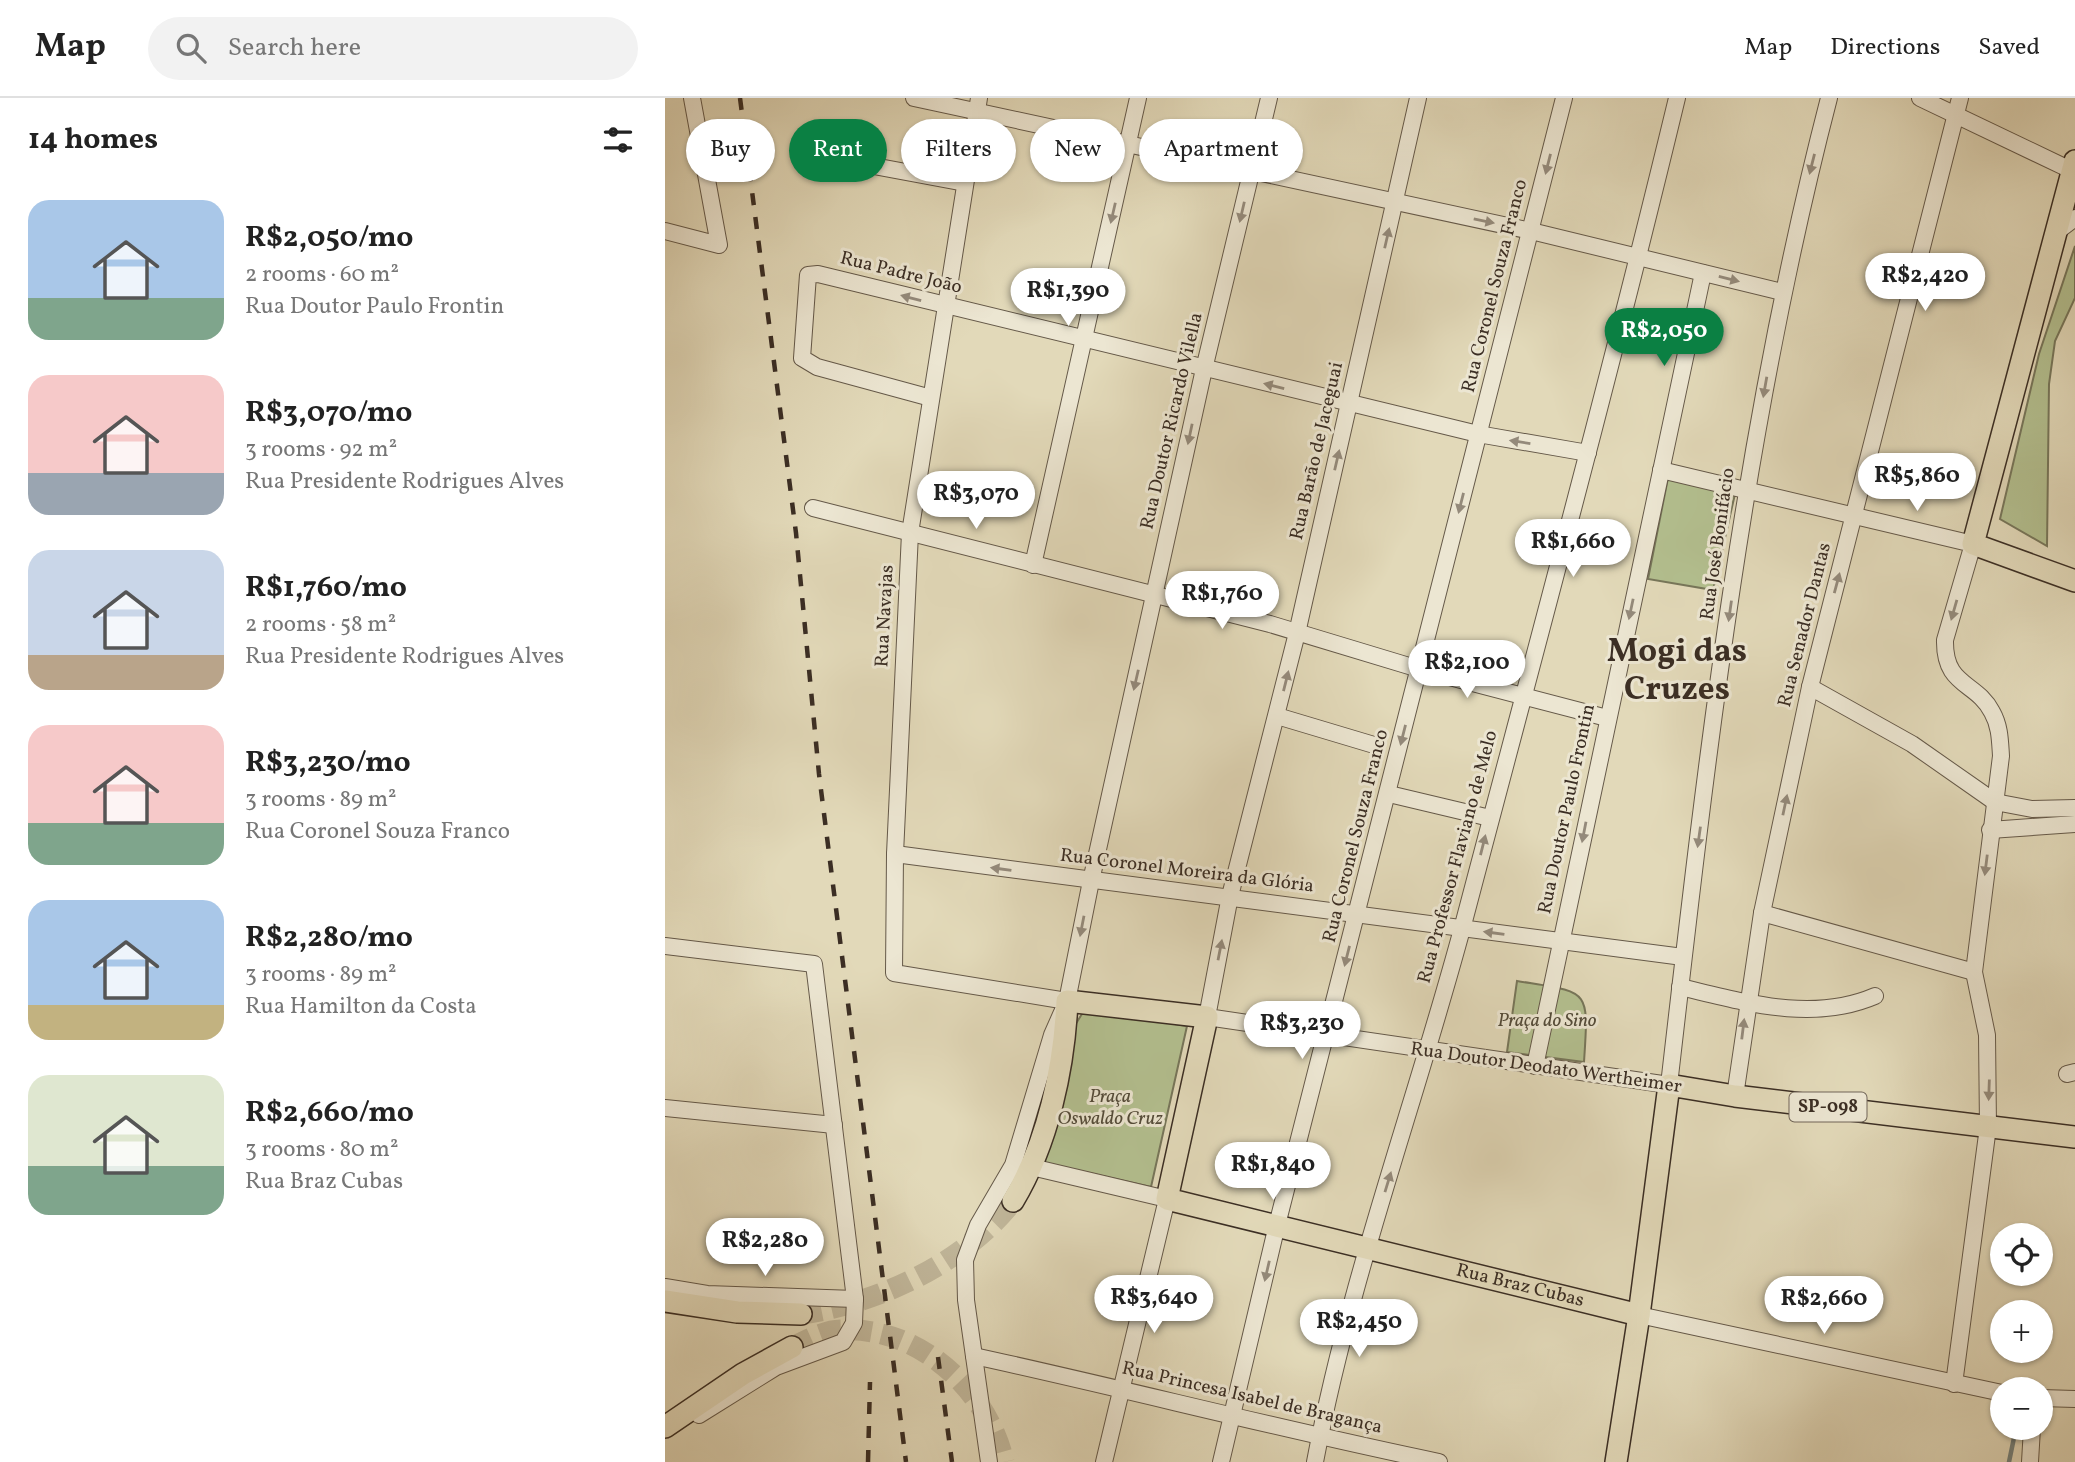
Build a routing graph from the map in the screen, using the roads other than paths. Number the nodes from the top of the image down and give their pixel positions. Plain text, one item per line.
1 (692, 98) edge
2 (914, 98) edge
3 (1138, 98) edge
4 (1269, 98) edge
5 (1418, 98) edge
6 (1564, 98) edge
7 (1677, 98) edge
8 (1829, 98) edge
9 (1920, 98) edge
10 (978, 105) edge
11 (1958, 106) edge
12 (1264, 119) edge
13 (1129, 142) junction
14 (1139, 144) edge
15 (887, 168) edge
16 (2074, 168) edge
17 (1303, 181) edge
18 (1249, 182) edge
19 (965, 183) junction
20 (1395, 202) junction
21 (2075, 218) edge
22 (665, 231) edge
23 (1531, 231) junction
24 (2055, 233) junction
25 (1639, 258) junction
26 (1703, 273) junction
27 (1782, 292) junction
28 (946, 307) junction
29 (1084, 339) junction
30 (1204, 369) junction
31 (931, 398) junction
32 (1349, 404) junction
33 (1478, 434) junction
34 (1588, 453) junction
35 (1661, 470) junction
36 (1746, 492) junction
37 (1982, 507) junction
38 (813, 508) dead end
39 (1854, 518) junction
40 (911, 533) junction
41 (1973, 544) junction
42 (2014, 560) junction
43 (1033, 565) junction
44 (2075, 581) edge
45 (1154, 597) junction
46 (1297, 633) junction
47 (1419, 669) junction
48 (1810, 687) junction
49 (1523, 695) junction
50 (1277, 716) junction
51 (1607, 718) junction
52 (1374, 745) dead end
53 (2001, 756) junction
54 (1980, 790) junction
55 (1389, 793) junction
56 (1995, 802) junction
57 (2075, 808) edge
58 (1490, 818) junction
59 (2075, 824) edge
60 (1990, 830) junction
61 (895, 854) junction
62 (1091, 881) junction
63 (1230, 897) junction
64 (1762, 913) junction
65 (1357, 915) junction
66 (1462, 929) junction
67 (1561, 942) junction
68 (665, 946) edge
69 (1683, 957) junction
70 (1974, 972) junction
71 (894, 973) joint
72 (1680, 987) junction
73 (1875, 996) dead end
74 (1067, 1001) junction
75 (1747, 1003) junction
76 (1206, 1017) junction
77 (1328, 1035) junction
78 (1427, 1050) junction
79 (1535, 1066) junction
80 (1669, 1085) junction
81 (1735, 1096) junction
82 (665, 1108) edge
83 (834, 1125) junction
84 (1987, 1127) junction
85 (2075, 1138) edge
86 (1040, 1169) dead end
87 (1167, 1199) junction
88 (1013, 1201) tunnel mouth
89 (1277, 1225) junction
90 (1369, 1247) junction
91 (665, 1287) edge
92 (855, 1299) junction
93 (665, 1301) edge
94 (801, 1314) tunnel mouth
95 (1639, 1315) junction
96 (792, 1347) tunnel mouth
97 (974, 1356) junction
98 (1954, 1384) junction
99 (1122, 1388) junction
100 (1990, 1391) edge
101 (2053, 1398) edge
102 (2075, 1399) edge
103 (1233, 1415) junction
104 (665, 1429) edge
105 (1320, 1437) junction
106 (2031, 1440) edge
107 (989, 1462) edge
108 (1104, 1462) edge
109 (1221, 1462) edge
110 (1315, 1462) edge
111 (1439, 1462) edge
112 (1616, 1462) edge
113 (2030, 1462) edge

1 - 22 street
2 - 10 street
3 - 13 street
4 - 12 street, Rua Doutor Ricardo Vilella
5 - 20 street, Rua Barão de Jaceguai
6 -> 23 street, Rua Coronel Souza Franco
7 - 25 street, Rua Professor Flaviano de Melo
8 -> 27 street, Rua José Bonifácio
9 - 11 street
10 - 13 street
10 - 19 street, Rua Navajas
11 - 16 street
11 - 39 street, Rua Senador Dantas
13 - 14 street
13 -> 29 street
15 - 19 street
16 - 24 main road
17 - 20 street
18 -> 30 street, Rua Doutor Ricardo Vilella
19 - 28 street, Rua Navajas
20 -> 23 street
32 -> 20 street, Rua Barão de Jaceguai
21 - 24 street
23 - 25 street
23 - 33 street, Rua Coronel Souza Franco
24 - 37 main road
25 - 26 street
25 - 34 street, Rua Professor Flaviano de Melo
26 -> 27 street
26 - 35 street, Rua Doutor Paulo Frontin
27 -> 36 street, Rua José Bonifácio
28 - 29 street, Rua Padre João
28 - 31 street, Rua Navajas
28 -> 31 street, Rua Padre João
29 - 30 street, Rua Padre João
29 - 43 street
32 -> 30 street, Rua Padre João
30 -> 45 street, Rua Doutor Ricardo Vilella
31 - 40 street, Rua Navajas
32 - 33 street, Rua Padre João
46 -> 32 street, Rua Barão de Jaceguai
34 -> 33 street, Rua Padre João
33 -> 47 street, Rua Coronel Souza Franco
34 - 49 street, Rua Professor Flaviano de Melo
35 - 36 street
35 -> 51 street, Rua Doutor Paulo Frontin
36 - 39 street
36 -> 69 street, Rua José Bonifácio
37 - 41 main road
37 - 42 main road
38 - 40 street
39 - 41 street
48 -> 39 street, Rua Senador Dantas
40 - 43 street
40 - 61 street, Rua Navajas
41 - 42 main road
41 -> 53 street
42 - 44 main road
43 - 45 street
45 - 46 street
45 -> 62 street, Rua Doutor Ricardo Vilella
46 - 47 street
50 -> 46 street, Rua Barão de Jaceguai
47 - 49 street
47 -> 55 street, Rua Coronel Souza Franco
48 - 54 street
64 -> 48 street, Rua Senador Dantas
49 - 51 street
49 - 58 street, Rua Professor Flaviano de Melo
50 - 52 street
50 - 63 street, Rua Barão de Jaceguai
51 -> 67 street, Rua Doutor Paulo Frontin
53 - 54 street
53 - 56 street
54 - 56 street
55 - 58 street
55 - 65 street, Rua Coronel Souza Franco
56 - 57 street
56 - 60 street
66 -> 58 street, Rua Professor Flaviano de Melo
59 - 60 street
60 -> 70 street
62 -> 61 street, Rua Coronel Moreira da Glória
61 - 71 street, Rua Navajas
62 - 63 street, Rua Coronel Moreira da Glória
62 -> 74 street, Rua Doutor Ricardo Vilella
63 - 65 street, Rua Coronel Moreira da Glória
76 -> 63 street, Rua Barão de Jaceguai
64 - 70 street
64 - 75 street, Rua Senador Dantas
65 - 66 street, Rua Coronel Moreira da Glória
65 -> 77 street, Rua Coronel Souza Franco
67 -> 66 street, Rua Coronel Moreira da Glória
66 - 78 street, Rua Professor Flaviano de Melo
67 - 69 street, Rua Coronel Moreira da Glória
67 - 79 street, Rua Doutor Paulo Frontin
68 - 83 street
69 - 72 street, Rua José Bonifácio
70 -> 84 street
71 - 74 street, Rua Doutor Deodato Wertheimer
72 - 75 street
72 - 80 street, Rua José Bonifácio
73 - 75 street
74 - 76 main road, Rua Doutor Deodato Wertheimer / SP-098
74 - 88 main road
74 - 97 street, Rua Doutor Ricardo Vilella
81 -> 75 street, Rua Senador Dantas
76 - 77 street, Rua Doutor Deodato Wertheimer / SP-098
76 - 87 main road
77 - 78 street, Rua Doutor Deodato Wertheimer / SP-098
77 - 89 street, Rua Coronel Souza Franco
78 - 79 street, Rua Doutor Deodato Wertheimer / SP-098
90 -> 78 street, Rua Professor Flaviano de Melo
79 - 80 street, Rua Doutor Deodato Wertheimer / SP-098
80 - 81 main road, Rua Doutor Deodato Wertheimer / SP-098
80 - 95 main road
81 - 84 main road, Rua Doutor Deodato Wertheimer / SP-098
82 - 83 street
83 - 92 street
84 - 85 main road, Rua Doutor Deodato Wertheimer / SP-098
84 - 98 street
86 - 87 street, Rua Braz Cubas
87 - 89 main road, Rua Braz Cubas
87 - 99 street
89 - 90 main road, Rua Braz Cubas
89 -> 103 street, Rua Coronel Souza Franco
90 - 95 main road, Rua Braz Cubas
90 - 105 street, Rua Professor Flaviano de Melo
91 - 92 street
92 - 104 street
93 - 94 main road
95 - 98 street, Rua Braz Cubas
95 - 112 main road
96 - 104 main road
97 - 99 street, Rua Princesa Isabel de Bragança
97 - 107 street, Rua Doutor Ricardo Vilella
98 - 100 street, Rua Braz Cubas
99 - 103 street, Rua Princesa Isabel de Bragança
99 - 108 street
101 - 102 street
103 - 105 street, Rua Princesa Isabel de Bragança
103 - 109 street, Rua Coronel Souza Franco
105 - 110 street, Rua Professor Flaviano de Melo
105 - 111 street, Rua Princesa Isabel de Bragança
106 - 113 street

